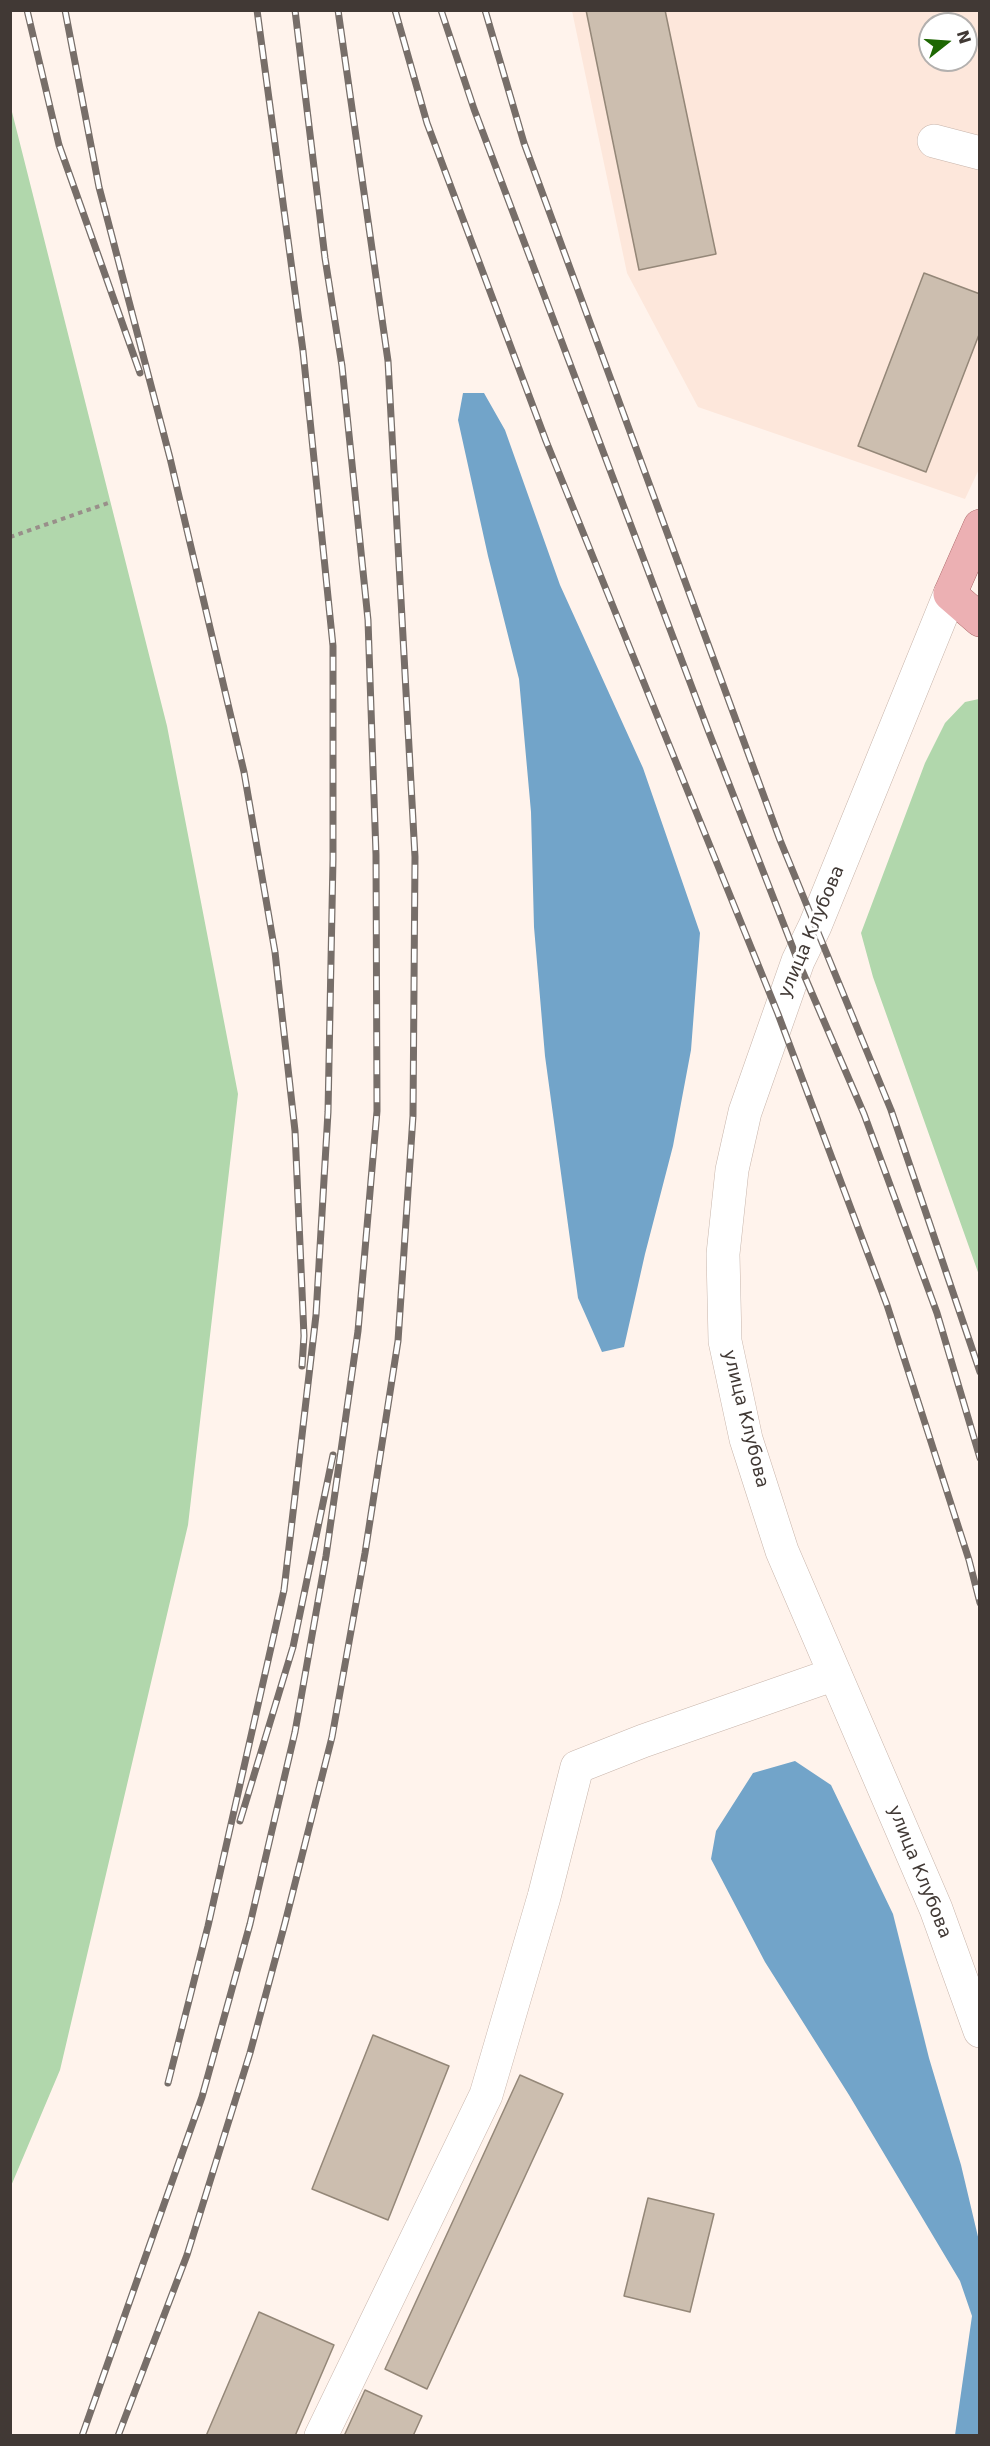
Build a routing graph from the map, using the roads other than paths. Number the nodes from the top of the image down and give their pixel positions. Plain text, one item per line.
1 (934, 141) dead end
2 (980, 153) edge
3 (980, 526) edge
4 (950, 594) junction
5 (980, 620) edge
6 (835, 1674) junction
7 (980, 2031) edge
8 (321, 2436) edge

1 - 2 street
3 - 4 main road, улица Клубова
4 - 5 main road
4 - 6 street, улица Клубова
6 - 7 street, улица Клубова
6 - 8 street

